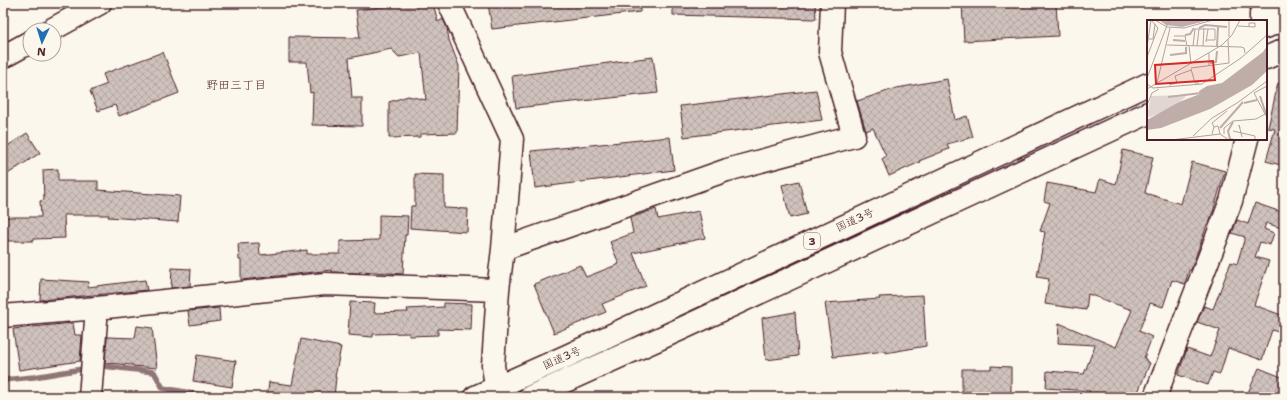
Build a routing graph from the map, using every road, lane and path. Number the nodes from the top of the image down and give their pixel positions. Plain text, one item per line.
1 (100, 3) edge
2 (449, 3) edge
3 (832, 3) edge
4 (1273, 3) edge
5 (1284, 19) edge
6 (1261, 20) edge
7 (62, 24) edge
8 (1267, 27) edge
9 (22, 46) edge
10 (3, 57) edge
11 (1147, 84) edge
12 (1147, 113) edge
13 (1247, 140) edge
14 (503, 249) junction
15 (498, 290) junction
16 (97, 308) junction
17 (3, 316) edge
18 (499, 392) edge
19 (90, 397) edge
20 (475, 397) edge
21 (530, 397) edge
22 (1155, 397) edge

1 - 7 main road
2 - 14 main road
3 - 14 main road
4 - 6 main road
5 - 8 main road
9 - 10 main road
11 - 18 main road, 国道3号 / 3
12 - 21 main road, 国道3号 / 3
13 - 22 main road
14 - 15 main road
15 - 16 main road
15 - 18 main road
16 - 17 main road
16 - 19 main road
18 - 20 main road, 国道3号 / 3

